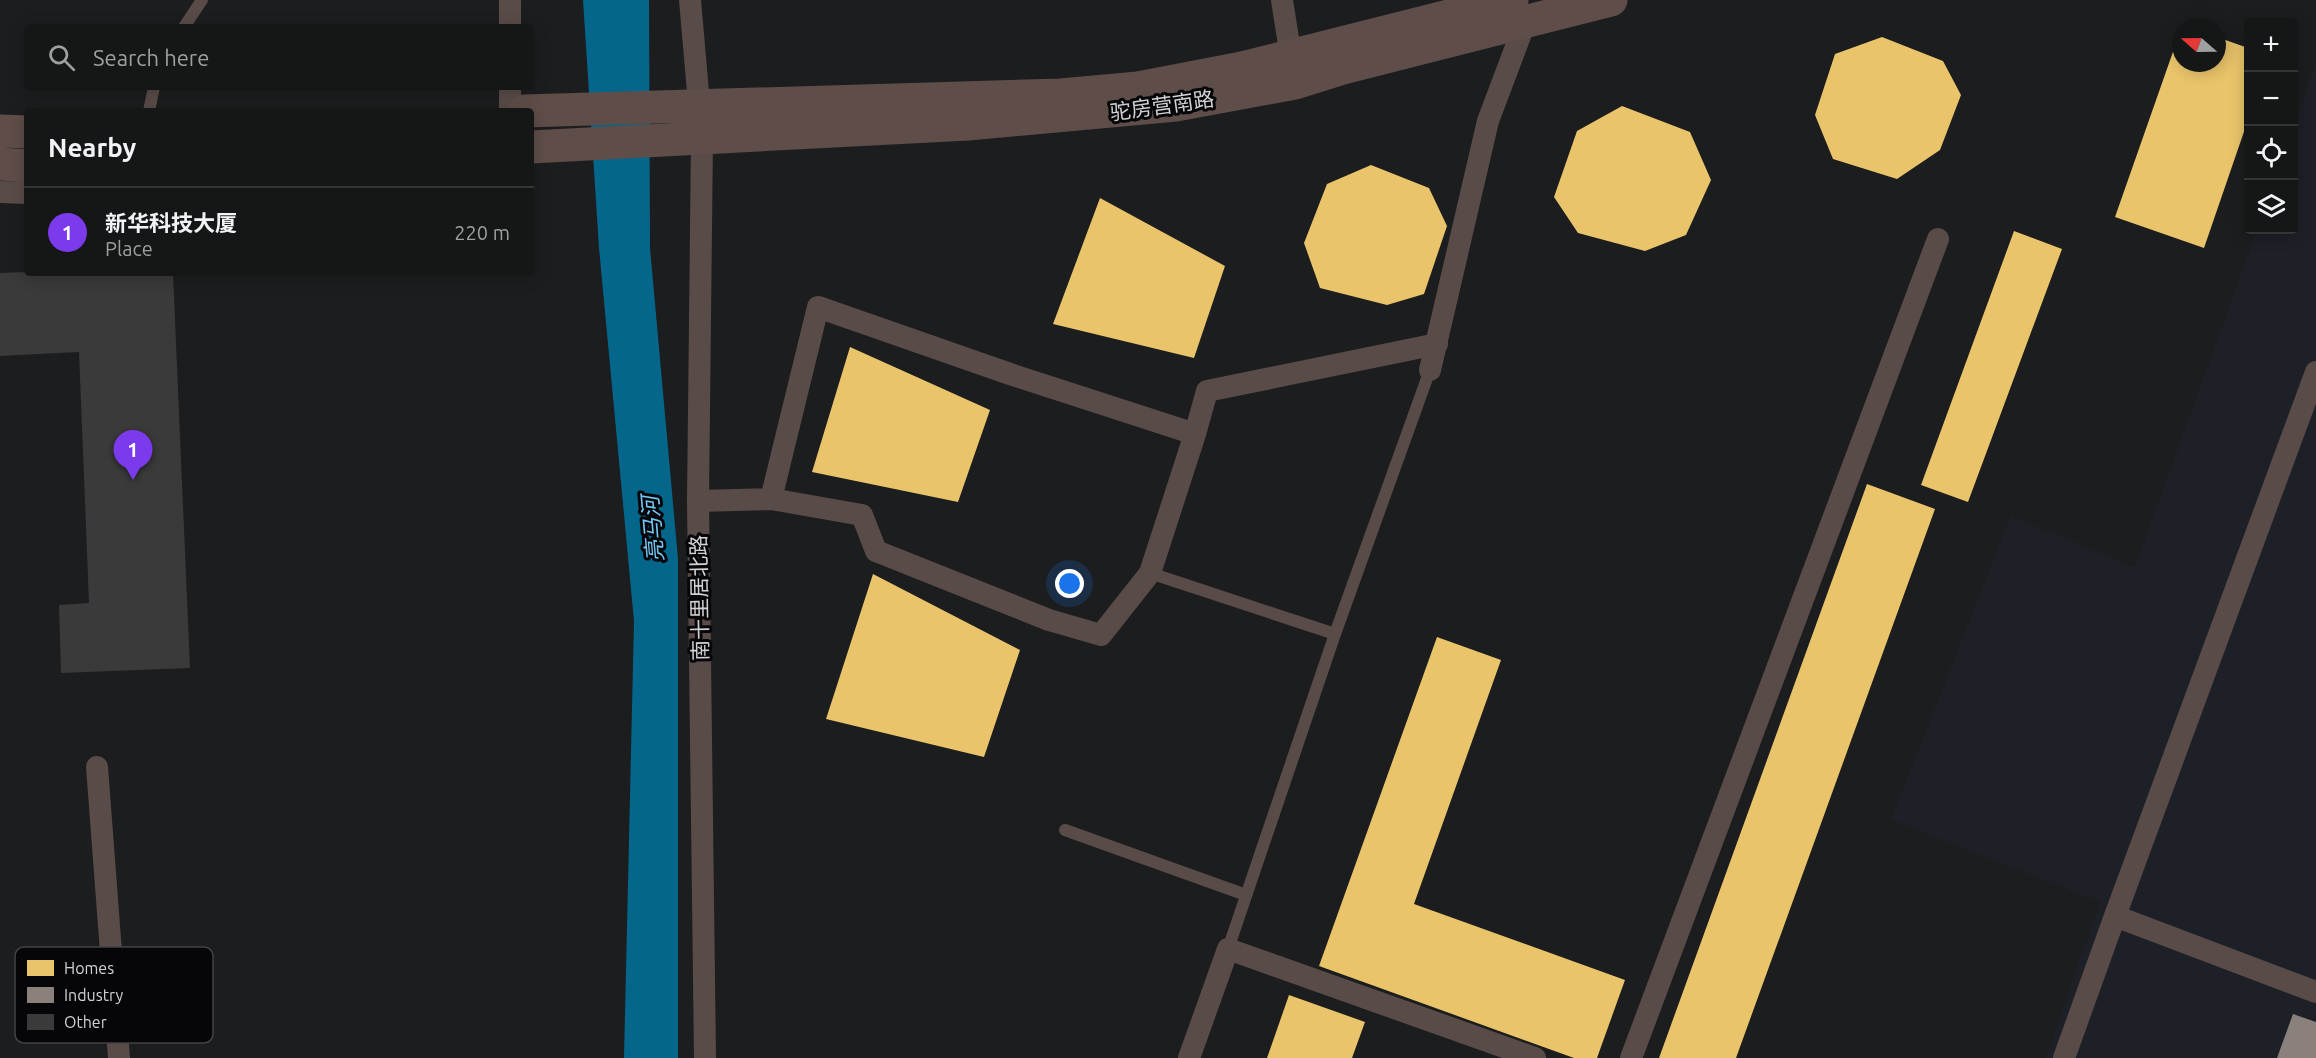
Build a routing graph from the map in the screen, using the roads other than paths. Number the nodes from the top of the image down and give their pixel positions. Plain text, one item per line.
1 (202, 0) edge
2 (510, 0) edge
3 (690, 0) edge
4 (1282, 0) edge
5 (1611, 0) edge
6 (1519, 10) edge
7 (186, 24) edge
8 (510, 24) edge
9 (1293, 69) junction
10 (153, 90) edge
11 (510, 90) edge
12 (700, 104) junction
13 (150, 108) edge
14 (510, 108) edge
15 (534, 111) edge
16 (0, 131) edge
17 (24, 132) edge
18 (702, 138) junction
19 (534, 147) edge
20 (0, 164) edge
21 (24, 166) edge
22 (0, 192) edge
23 (24, 193) edge
24 (1938, 239) dead end
25 (1437, 344) junction
26 (1430, 370) joint
27 (2316, 372) edge
28 (1195, 434) junction
29 (771, 499) junction
30 (698, 501) junction
31 (1150, 573) junction
32 (1335, 634) junction
33 (97, 767) dead end
34 (1065, 830) dead end
35 (1246, 896) junction
36 (2115, 916) junction
37 (111, 947) edge
38 (1228, 950) junction
39 (2316, 992) edge
40 (118, 1043) edge
41 (119, 1058) edge
42 (705, 1058) edge
43 (1189, 1058) edge
44 (1535, 1058) edge
45 (1631, 1058) edge
46 (2064, 1058) edge

1 - 7 lane
2 - 8 street
3 - 12 street, 南十里居北路
4 - 9 street
5 - 6 street, 驼房营南路
6 - 9 street, 驼房营南路
6 - 25 street
9 - 12 street, 驼房营南路
9 - 18 street, 驼房营南路
10 - 13 lane
11 - 14 street
12 - 15 street, 驼房营南路
12 - 18 street, 南十里居北路
16 - 17 street
18 - 19 street, 驼房营南路
18 - 30 street, 南十里居北路
20 - 21 street
22 - 23 street
24 - 45 street
25 - 26 street
25 - 28 street
26 - 32 lane
27 - 36 street
28 - 29 street
28 - 31 street
29 - 30 street
29 - 31 street
30 - 42 street, 南十里居北路
31 - 32 lane
32 - 35 lane
33 - 37 street
34 - 35 lane
35 - 38 lane
36 - 39 street
36 - 46 street
38 - 43 street
38 - 44 street
40 - 41 street

